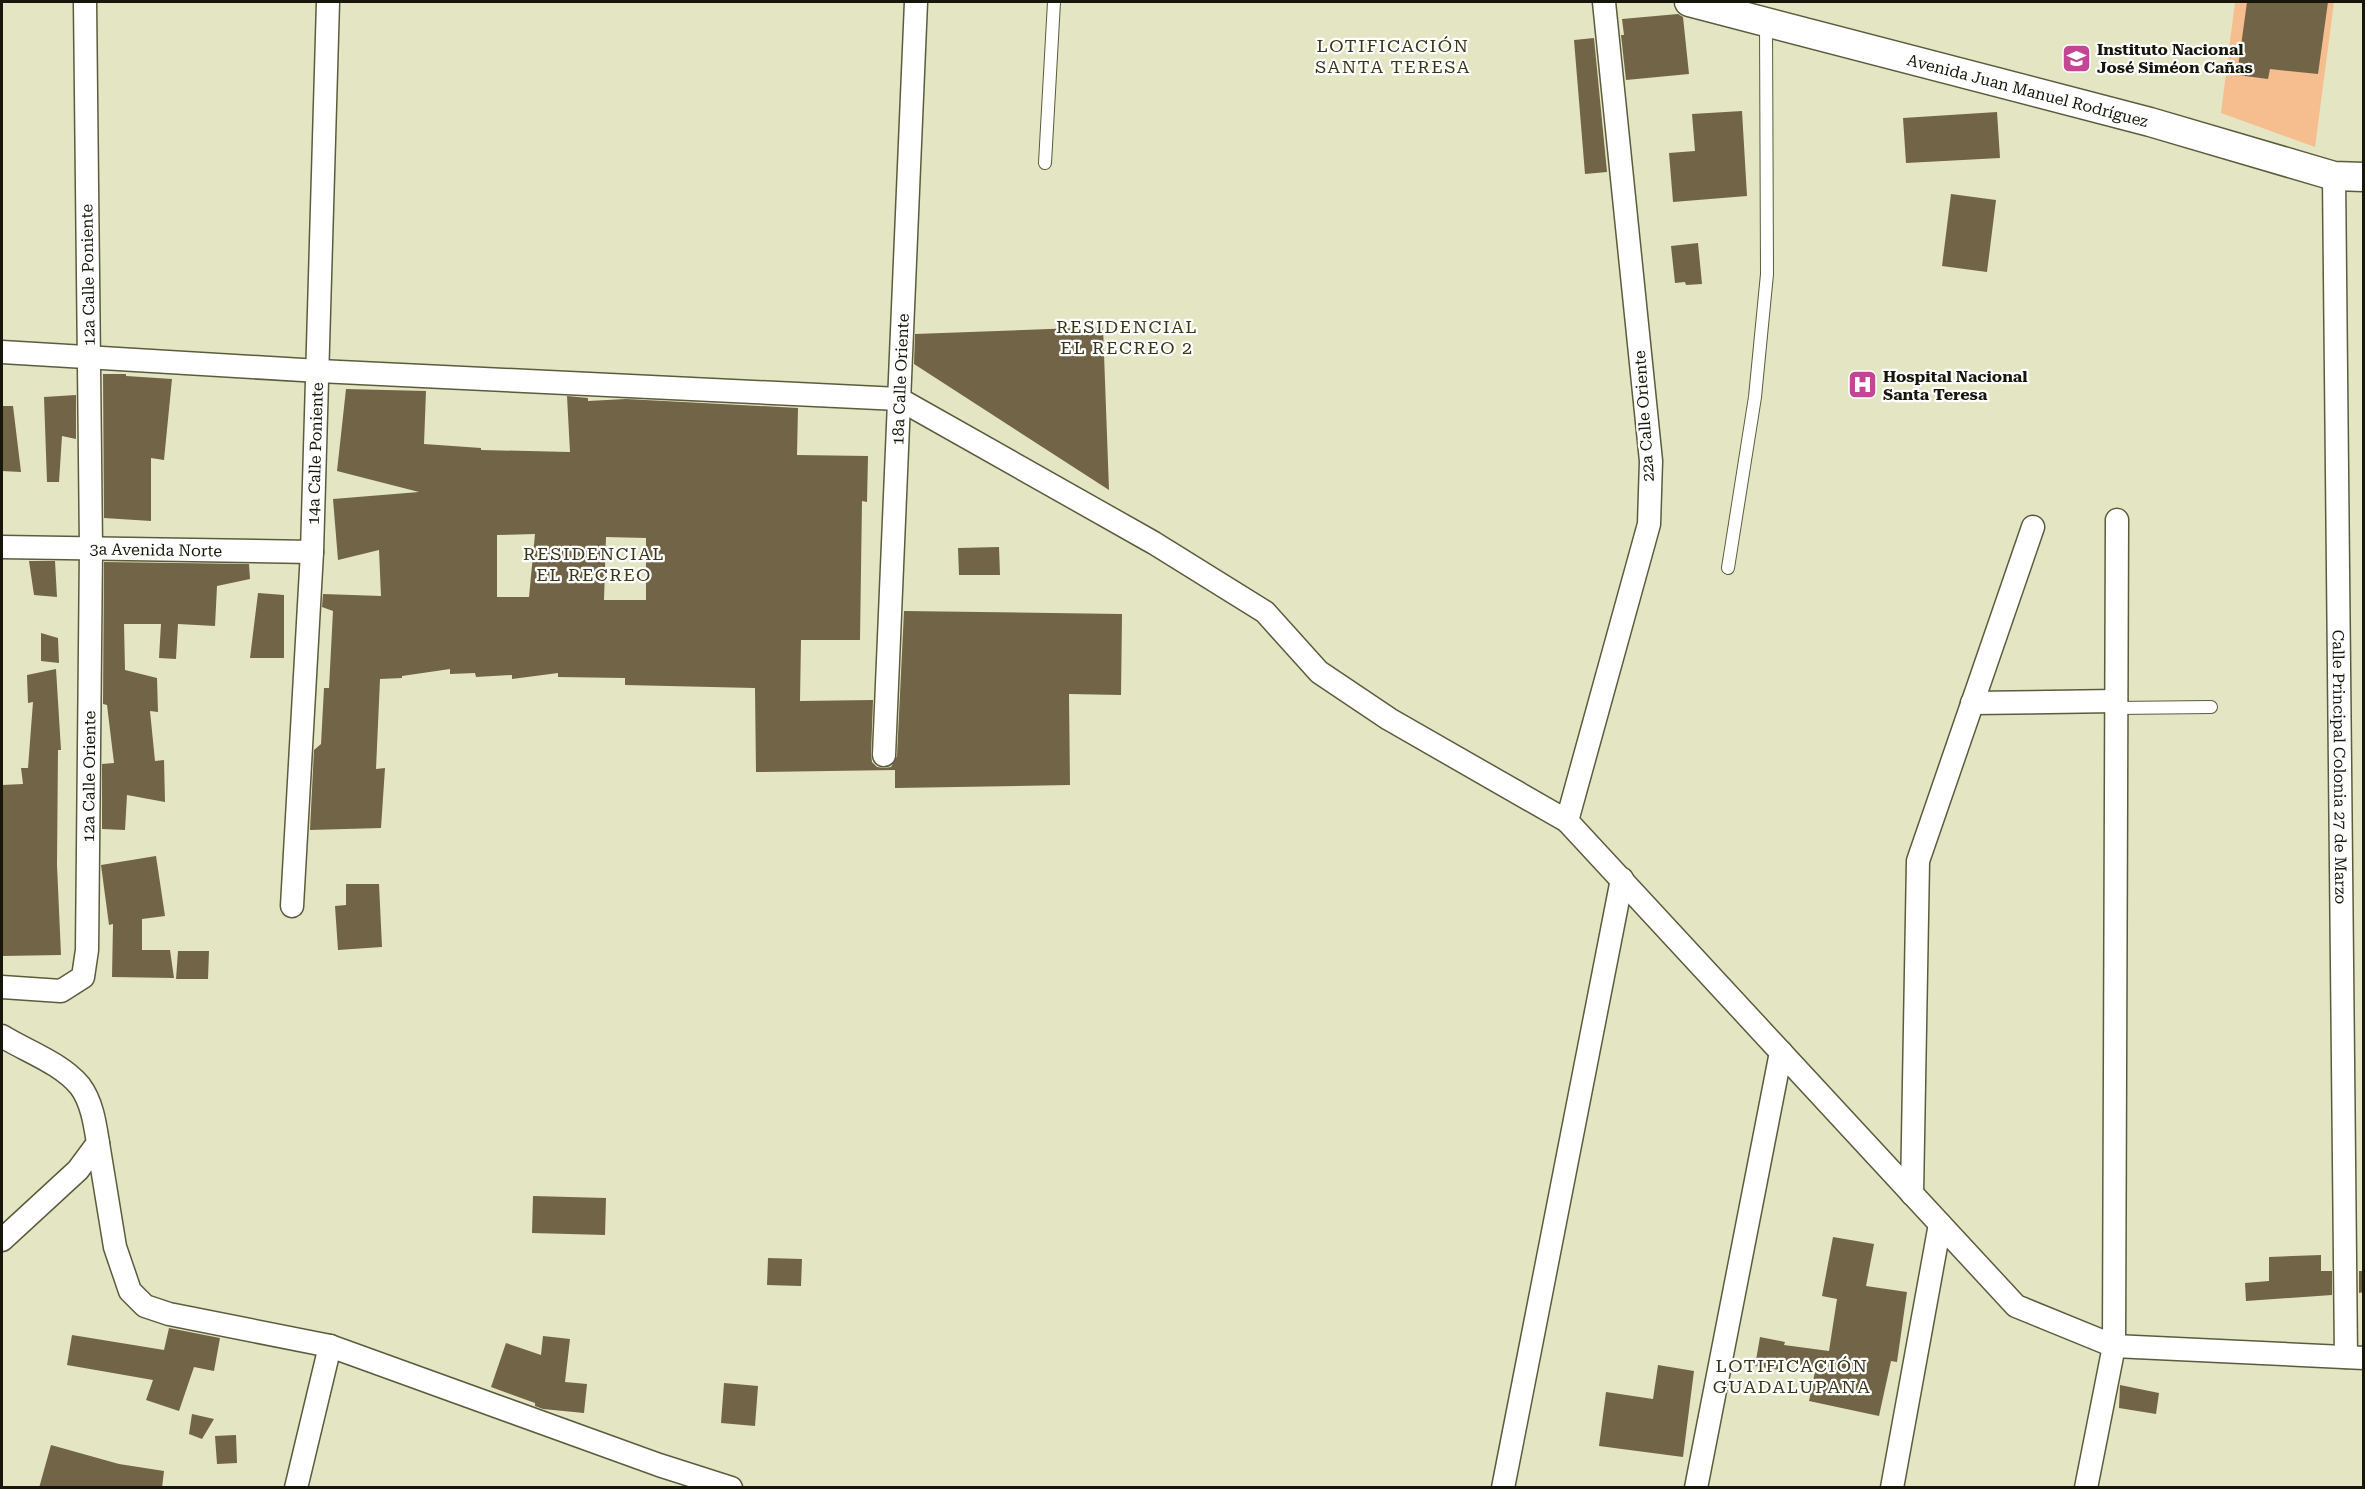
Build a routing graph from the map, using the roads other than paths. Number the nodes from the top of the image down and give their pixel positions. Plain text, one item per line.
1 (85, 2) edge
2 (328, 2) edge
3 (915, 2) edge
4 (1054, 2) edge
5 (1604, 2) edge
6 (1689, 2) edge
7 (1766, 22) junction
8 (1045, 163) dead end
9 (2334, 176) junction
10 (2364, 177) edge
11 (2, 352) edge
12 (89, 356) junction
13 (319, 372) junction
14 (899, 399) junction
15 (2117, 520) dead end
16 (2033, 527) dead end
17 (2, 547) edge
18 (91, 548) junction
19 (312, 552) junction
20 (1728, 568) dead end
21 (1972, 703) junction
22 (2116, 704) junction
23 (2211, 707) dead end
24 (884, 755) dead end
25 (1567, 821) junction
26 (1622, 879) junction
27 (292, 906) dead end
28 (2, 987) edge
29 (2353, 1018) edge
30 (2, 1036) edge
31 (1782, 1052) junction
32 (98, 1143) junction
33 (1912, 1194) junction
34 (1940, 1224) junction
35 (2, 1240) edge
36 (330, 1346) junction
37 (2114, 1346) junction
38 (2355, 1358) edge
39 (296, 1488) edge
40 (731, 1488) edge
41 (1503, 1488) edge
42 (1696, 1488) edge
43 (1892, 1488) edge
44 (2086, 1488) edge

1 - 12 street, 12a Calle Poniente
2 - 13 street, 14a Calle Poniente
3 - 14 street, 18a Calle Oriente
4 - 8 lane
5 - 25 street, 22a Calle Oriente
6 - 7 street, Avenida Juan Manuel Rodríguez
7 - 9 street, Avenida Juan Manuel Rodríguez
7 - 20 lane
9 - 10 street, Avenida Juan Manuel Rodríguez
9 - 29 street, Calle Principal Colonia 27 de Marzo
11 - 12 street
12 - 13 street
12 - 18 street, 12a Calle Poniente
13 - 14 street
13 - 19 street, 14a Calle Poniente
14 - 24 street, 18a Calle Oriente
14 - 25 street
15 - 22 street
16 - 21 street
17 - 18 street, 3a Avenida Norte
18 - 19 street, 3a Avenida Norte
18 - 28 street, 12a Calle Oriente
19 - 27 street, 14a Calle Poniente
21 - 22 street
21 - 33 street
22 - 23 lane
22 - 37 street
25 - 26 street
26 - 31 street
26 - 41 street
29 - 38 street, Calle Principal Colonia 27 de Marzo
30 - 32 street
31 - 33 street
31 - 42 street
32 - 35 street
32 - 36 street
33 - 34 street
34 - 37 street
34 - 43 street
36 - 39 street
36 - 40 street
37 - 38 street
37 - 44 street

